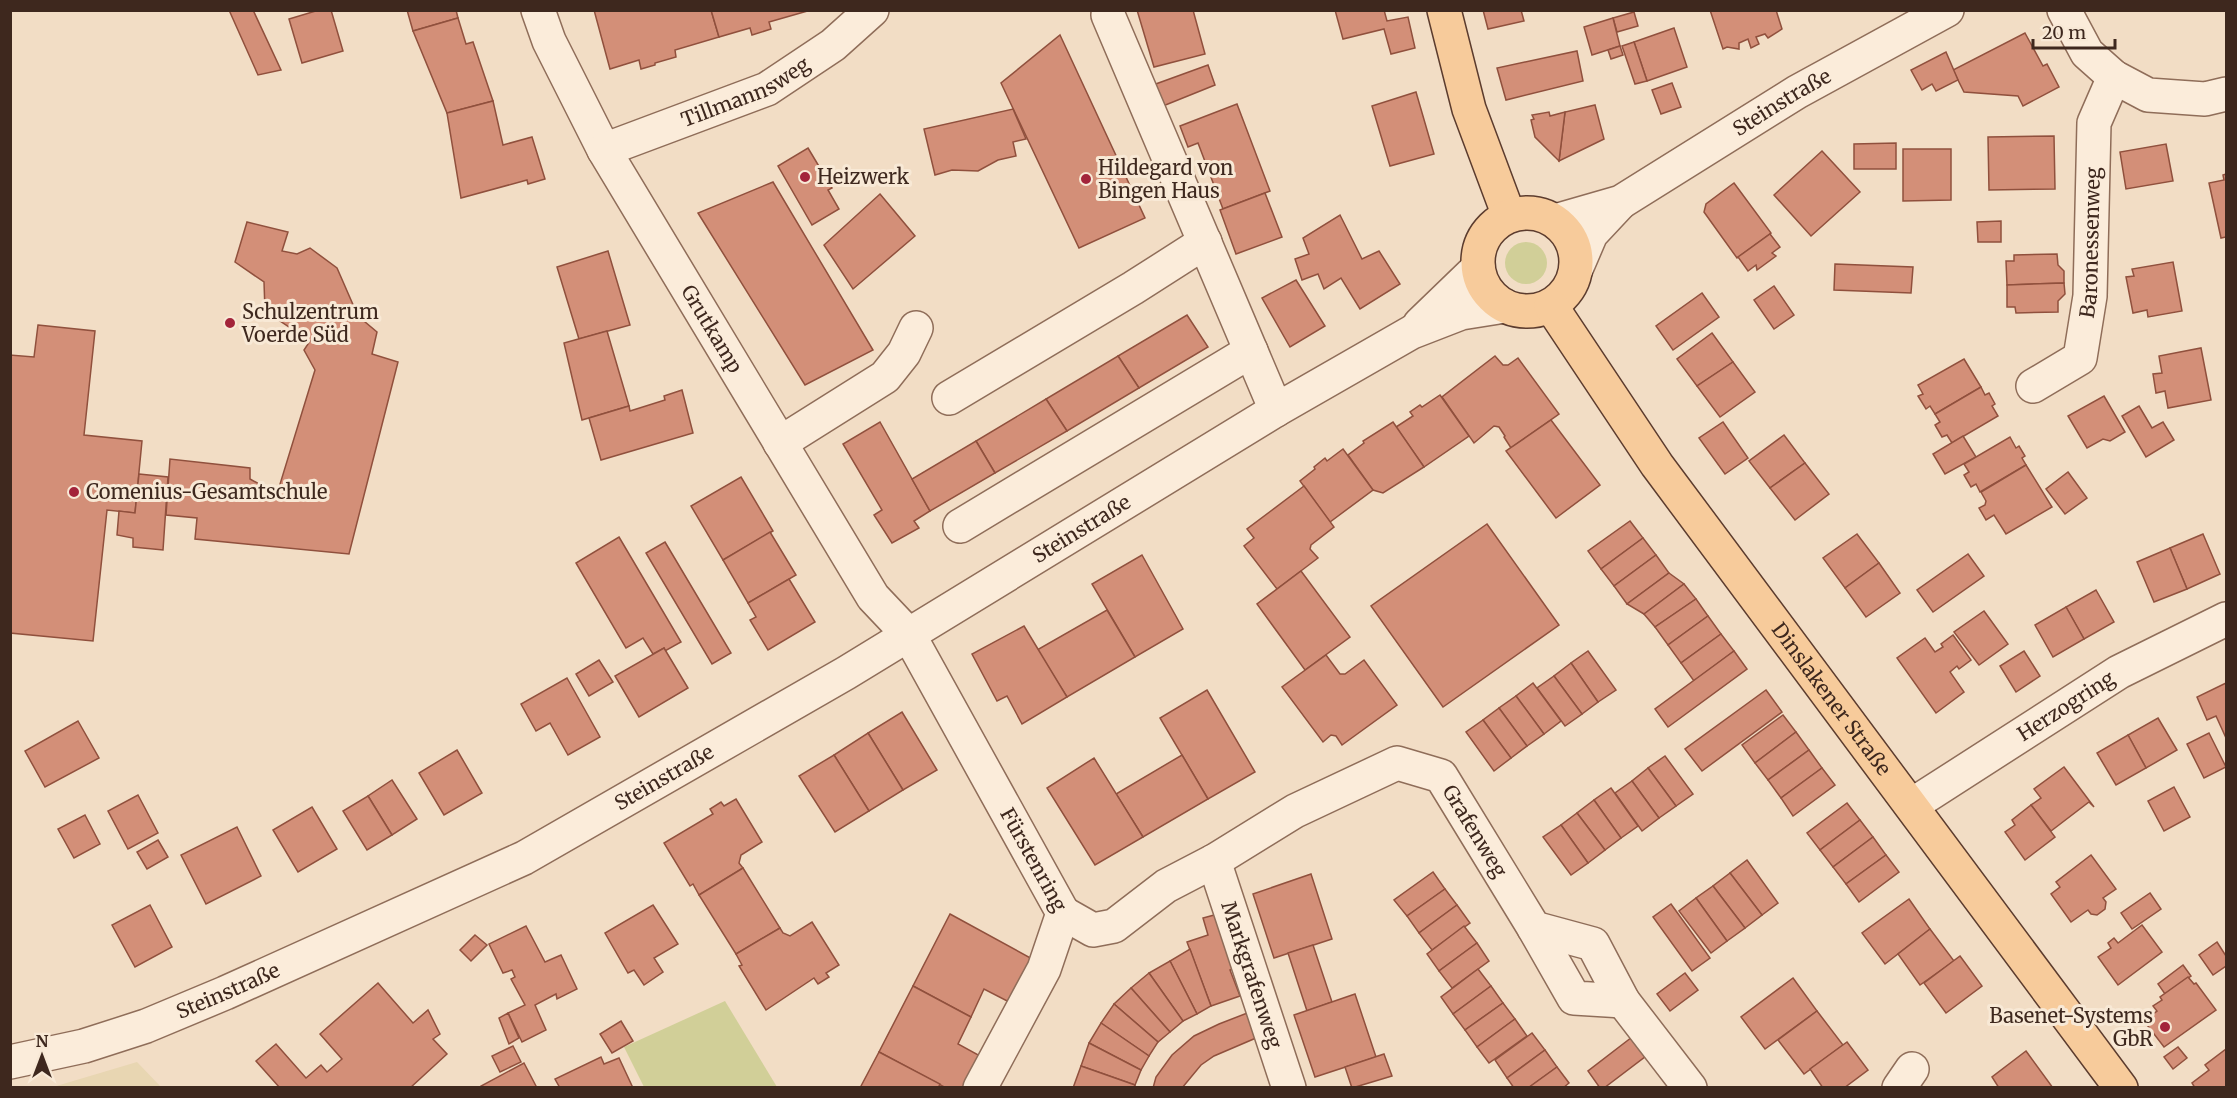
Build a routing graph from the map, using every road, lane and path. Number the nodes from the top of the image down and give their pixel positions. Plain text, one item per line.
1 (538, 10) edge
2 (872, 10) edge
3 (1444, 10) edge
4 (1947, 10) edge
5 (2064, 10) edge
6 (1108, 15) dead end
7 (2114, 77) junction
8 (2226, 94) edge
9 (604, 150) junction
10 (1621, 202) junction
11 (1509, 216) junction
12 (1556, 221) junction
13 (1205, 242) junction
14 (1478, 268) junction
15 (1576, 268) junction
16 (1504, 306) junction
17 (1551, 306) junction
18 (916, 328) dead end
19 (1412, 332) junction
20 (1251, 351) junction
21 (2033, 386) dead end
22 (949, 398) dead end
23 (1276, 410) junction
24 (780, 443) junction
25 (960, 526) dead end
26 (2226, 619) edge
27 (909, 635) junction
28 (1912, 806) junction
29 (1215, 861) junction
30 (1064, 913) junction
31 (1534, 928) junction
32 (1623, 1001) junction
33 (10, 1062) edge
34 (980, 1088) edge
35 (1289, 1088) edge
36 (1689, 1088) edge
37 (2121, 1088) edge

1 - 9 street, Grutkamp
2 - 9 street, Tillmannsweg
3 - 11 main road
4 - 10 street, Steinstraße
5 - 7 street
6 - 13 street
7 - 8 street
7 - 21 street, Baronessenweg
9 - 24 street, Grutkamp
10 - 12 street, Steinstraße
10 - 15 street, Steinstraße
11 - 12 main road
11 - 14 main road
12 - 15 main road
13 - 20 street
13 - 22 street
14 - 16 main road
14 - 19 street, Steinstraße
15 - 17 main road
16 - 17 main road
16 - 19 street, Steinstraße
17 - 28 main road, Dinslakener Straße
18 - 24 street
19 - 23 street, Steinstraße
20 - 23 street
20 - 25 street
23 - 27 street, Steinstraße
24 - 27 street, Grutkamp
26 - 28 street, Herzogring
27 - 30 street, Fürstenring
27 - 33 street, Steinstraße
28 - 37 main road, Dinslakener Straße
29 - 30 street, Grafenweg
29 - 31 street, Grafenweg
29 - 35 street, Markgrafenweg
30 - 34 street, Fürstenring
31 - 32 street
31 - 32 street, Grafenweg
32 - 36 street

